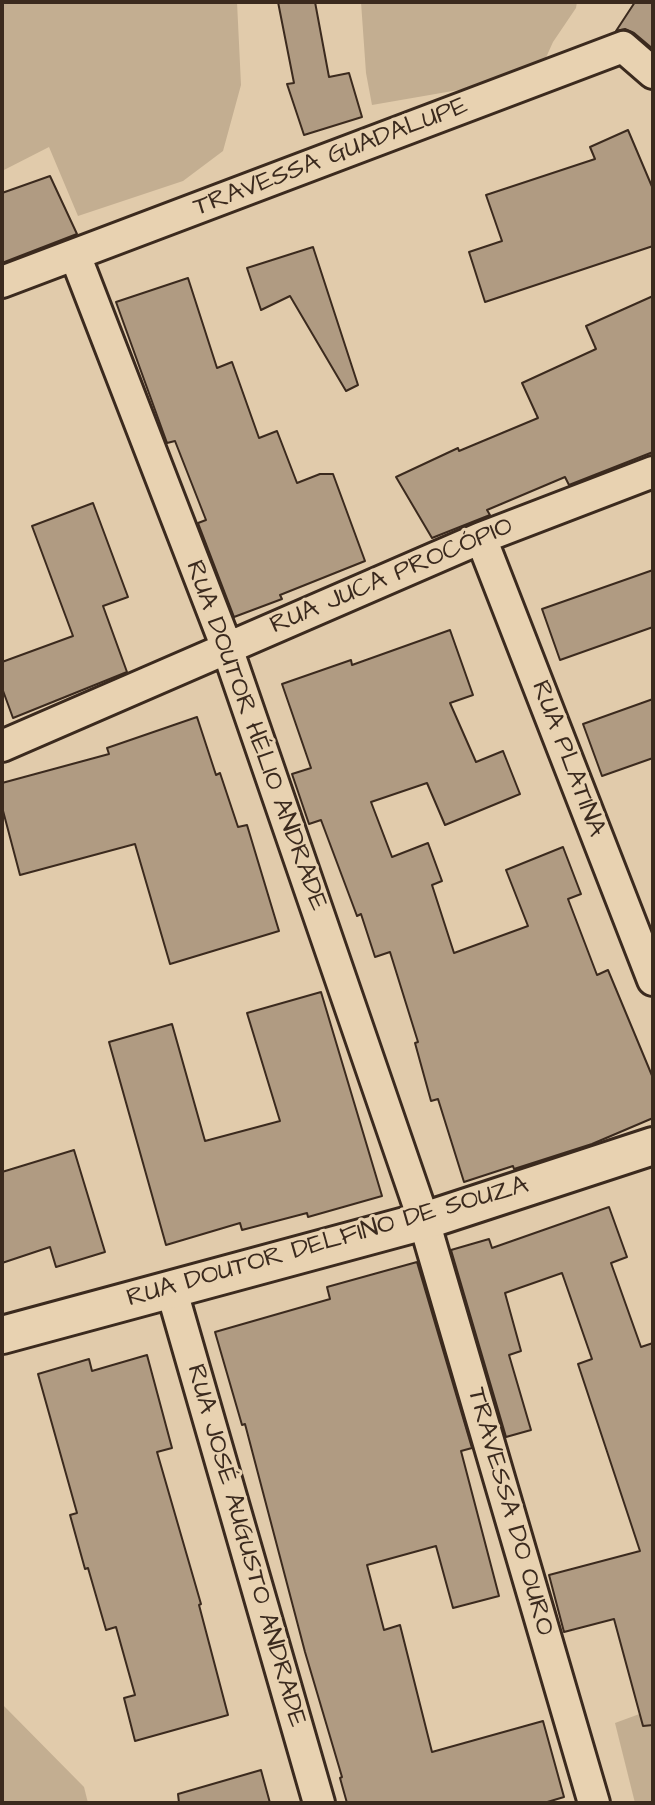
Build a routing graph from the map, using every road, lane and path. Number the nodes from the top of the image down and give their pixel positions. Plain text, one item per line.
1 (653, 73) edge
2 (75, 255) junction
3 (2, 282) edge
4 (653, 472) edge
5 (481, 538) junction
6 (227, 648) junction
7 (2, 746) edge
8 (653, 980) edge
9 (653, 1146) edge
10 (424, 1221) junction
11 (171, 1288) junction
12 (2, 1335) edge
13 (319, 1803) edge
14 (594, 1803) edge

1 - 2 street, TRAVESSA GUADALUPE
2 - 3 street, TRAVESSA GUADALUPE
2 - 6 street, RUA DOUTOR HÉLIO ANDRADE
4 - 5 street, RUA JUCA PROCÓPIO
5 - 6 street, RUA JUCA PROCÓPIO
5 - 8 street, RUA PLATINA
6 - 7 street, RUA JUCA PROCÓPIO
6 - 10 street, RUA DOUTOR HÉLIO ANDRADE
9 - 10 street, RUA DOUTOR DELFINO DE SOUZA
10 - 11 street, RUA DOUTOR DELFINO DE SOUZA
10 - 14 street, TRAVESSA DO OURO
11 - 12 street, RUA DOUTOR DELFINO DE SOUZA
11 - 13 street, RUA JOSÉ AUGUSTO ANDRADE

